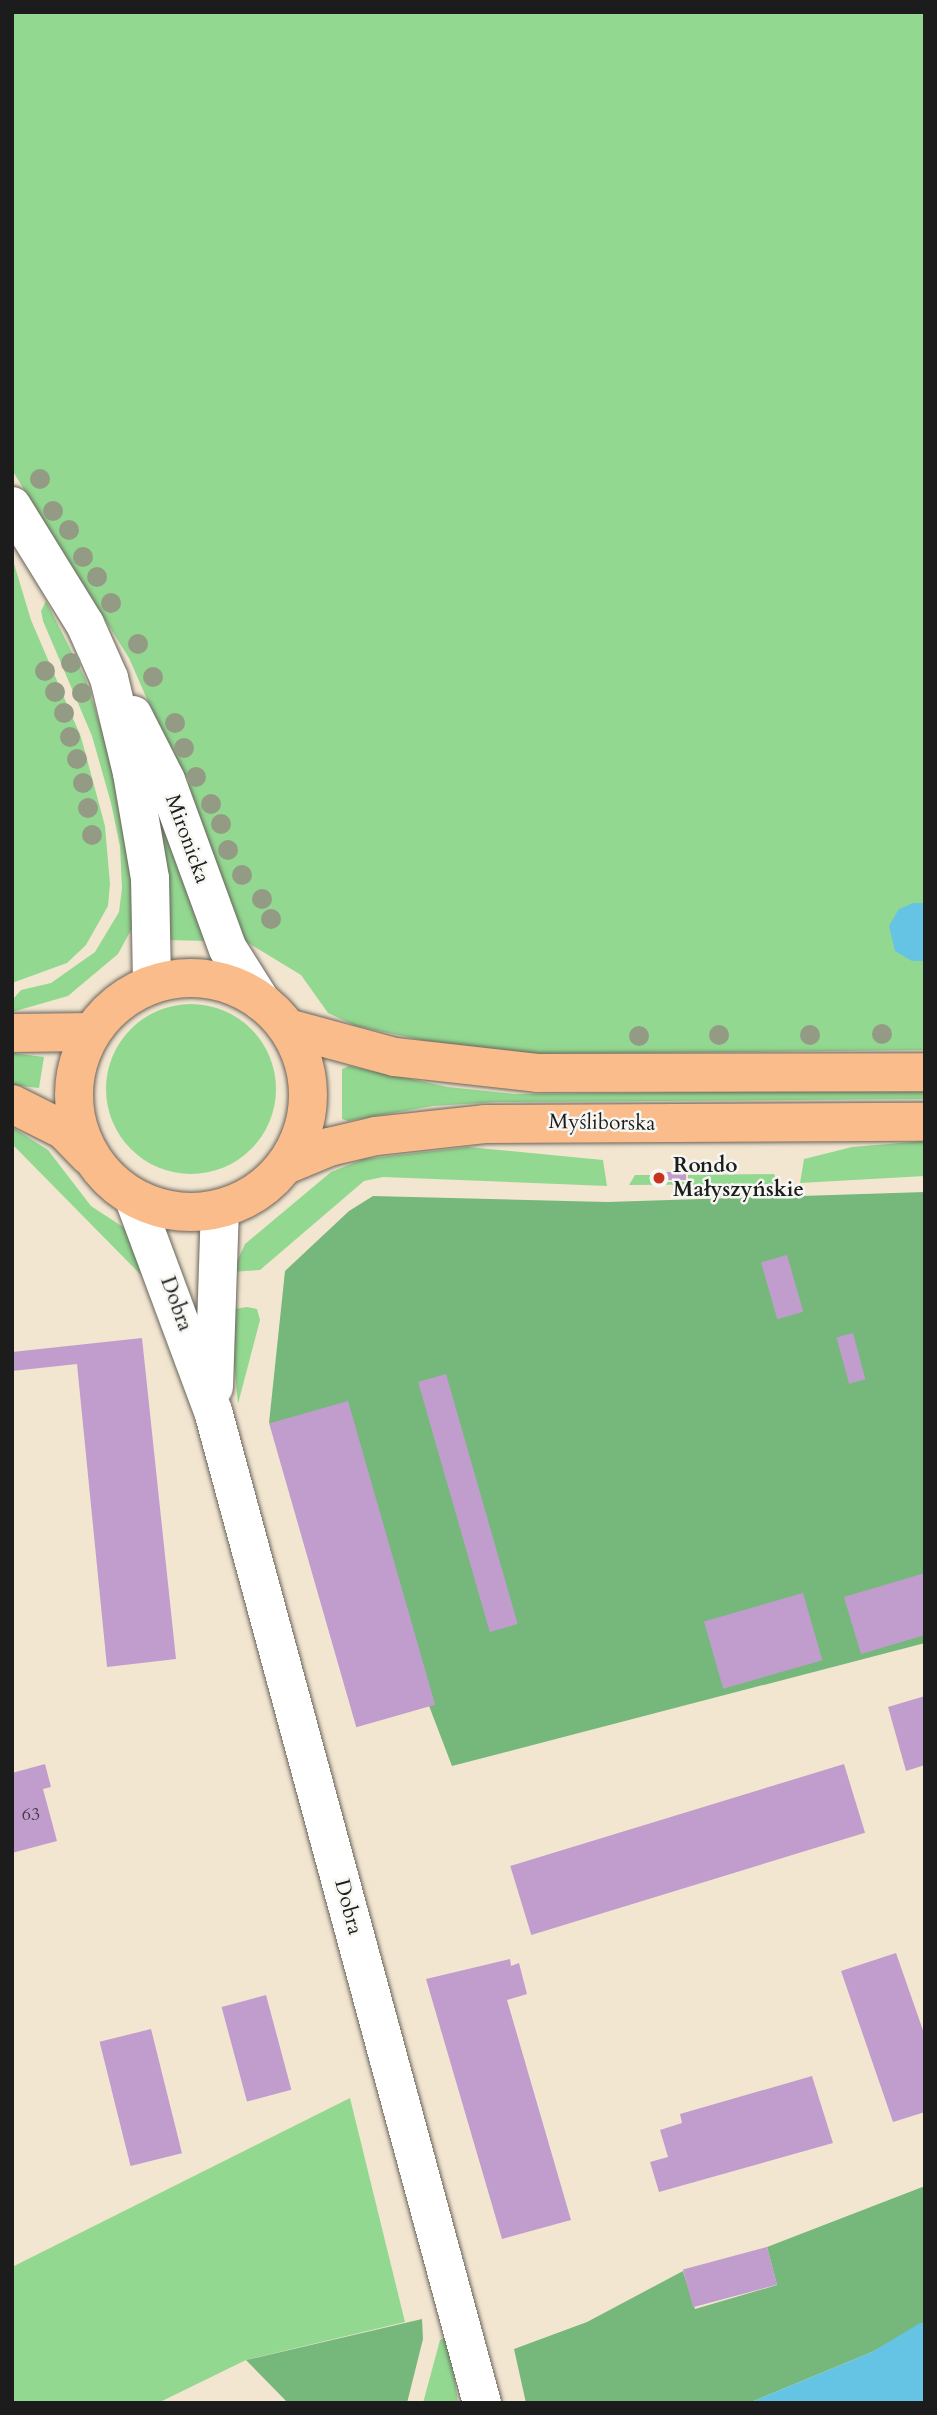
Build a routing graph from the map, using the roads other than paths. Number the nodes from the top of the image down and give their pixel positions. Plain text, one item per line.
1 (12, 506) edge
2 (109, 678) junction
3 (152, 984) junction
4 (261, 1001) junction
5 (288, 1028) junction
6 (91, 1031) junction
7 (12, 1033) edge
8 (925, 1072) edge
9 (12, 1104) edge
10 (925, 1122) edge
11 (92, 1159) junction
12 (286, 1165) junction
13 (134, 1199) junction
14 (220, 1209) junction
15 (214, 1410) junction
16 (482, 2403) edge

1 - 2 street, Mironicka
2 - 3 street, Mironicka
2 - 4 street, Mironicka
3 - 4 main road
3 - 6 main road
4 - 5 main road
5 - 8 main road
5 - 12 main road
6 - 7 main road
6 - 11 main road
9 - 11 main road
10 - 12 main road, Myśliborska
11 - 13 main road
12 - 14 main road
13 - 14 main road
13 - 15 street, Dobra
14 - 15 street, Dobra
15 - 16 street, Dobra

